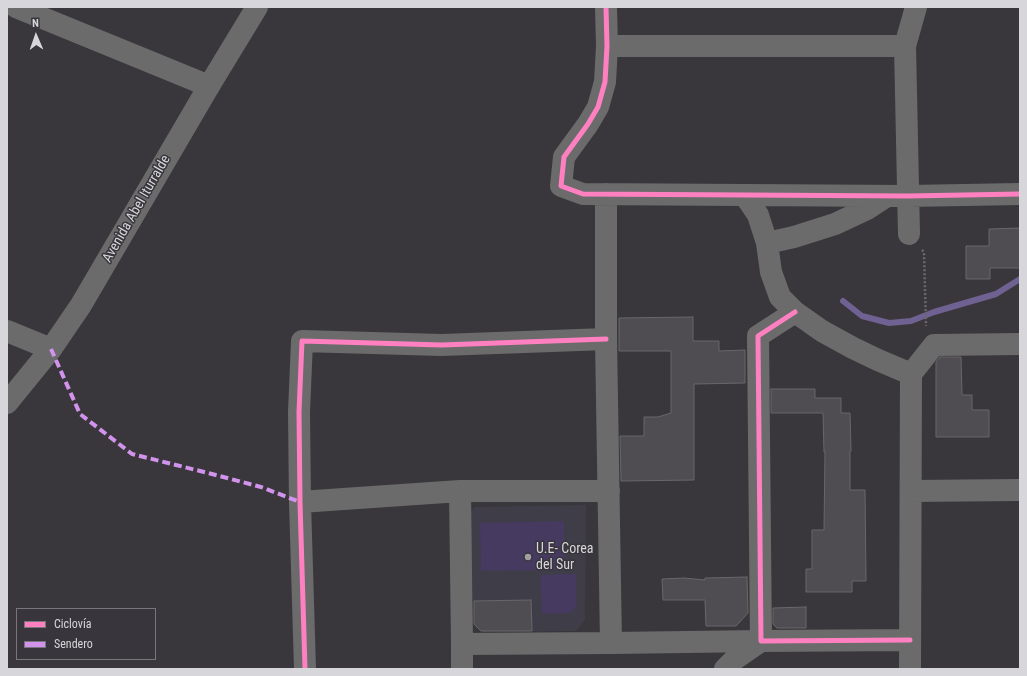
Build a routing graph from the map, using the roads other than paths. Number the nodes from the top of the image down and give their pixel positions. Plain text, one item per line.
1 (16, 7) edge
2 (257, 7) edge
3 (606, 7) edge
4 (916, 7) edge
5 (607, 46) junction
6 (905, 46) junction
7 (209, 86) junction
8 (606, 194) junction
9 (1020, 194) edge
10 (744, 195) junction
11 (898, 196) junction
12 (909, 234) road end
13 (767, 243) junction
14 (795, 312) junction
15 (7, 331) edge
16 (606, 339) junction
17 (1020, 344) edge
18 (50, 349) junction
19 (911, 374) junction
20 (7, 403) edge
21 (911, 490) junction
22 (1020, 490) edge
23 (460, 491) junction
24 (609, 491) junction
25 (300, 502) junction
26 (761, 640) junction
27 (910, 640) junction
28 (611, 643) junction
29 (462, 644) junction
30 (305, 669) edge
31 (462, 669) edge
32 (725, 669) edge
33 (910, 669) edge

1 - 7 street
2 - 7 street, Avenida Abel Iturralde
3 - 5 street
4 - 6 street
5 - 6 street
5 - 8 street
6 - 11 street
7 - 18 street, Avenida Abel Iturralde
8 - 10 street
8 - 16 street
9 - 11 street
10 - 11 street
10 - 13 street
11 - 12 street
11 - 13 street
13 - 14 street
14 - 19 street
14 - 26 street
15 - 18 street
16 - 24 street
16 - 25 street
17 - 19 street
18 - 20 street, Avenida Abel Iturralde
19 - 21 street
21 - 22 street
21 - 27 street
23 - 24 street
23 - 25 street
23 - 29 street
24 - 28 street
25 - 30 street
26 - 27 street
26 - 28 street
26 - 32 street
27 - 33 street
28 - 29 street
29 - 31 street

